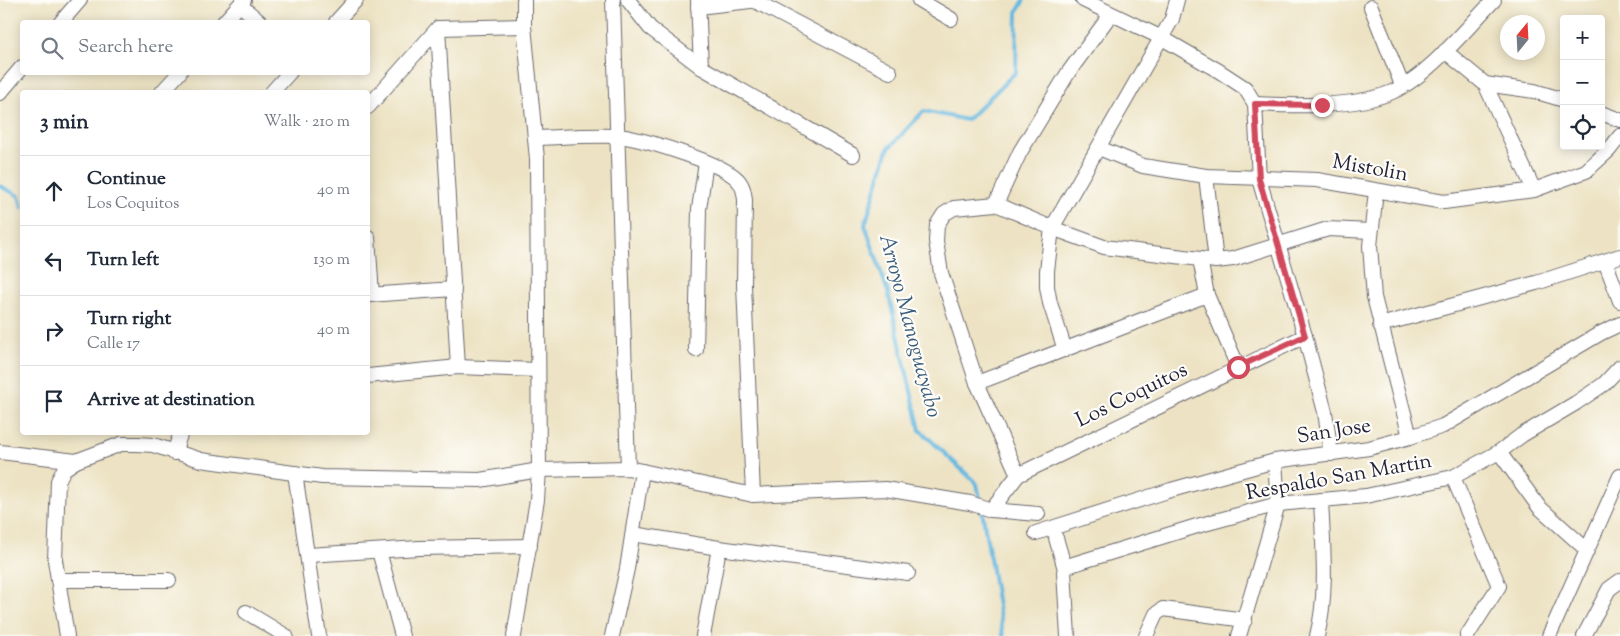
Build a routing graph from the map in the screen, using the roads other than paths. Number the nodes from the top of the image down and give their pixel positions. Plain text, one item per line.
1 (80, 0) edge
2 (356, 0) edge
3 (524, 0) edge
4 (613, 0) edge
5 (628, 0) edge
6 (919, 0) edge
7 (1083, 0) edge
8 (1177, 0) edge
9 (1494, 0) edge
10 (757, 1) edge
11 (242, 2) edge
12 (698, 3) edge
13 (1371, 7) dead end
14 (1111, 14) junction
15 (951, 19) dead end
16 (63, 20) edge
17 (226, 20) edge
18 (258, 20) edge
19 (338, 20) edge
20 (524, 26) junction
21 (438, 28) junction
22 (1162, 38) junction
23 (1446, 51) junction
24 (702, 67) junction
25 (20, 69) edge
26 (890, 72) dead end
27 (177, 75) edge
28 (287, 75) edge
29 (1484, 84) junction
30 (1402, 85) junction
31 (164, 90) edge
32 (274, 90) edge
33 (0, 93) edge
34 (1560, 99) edge
35 (370, 104) edge
36 (1255, 104) junction
37 (1605, 114) edge
38 (1620, 120) edge
39 (618, 136) junction
40 (1620, 136) edge
41 (536, 138) junction
42 (1099, 148) junction
43 (853, 155) dead end
44 (706, 162) junction
45 (1206, 176) junction
46 (1259, 179) junction
47 (1534, 190) junction
48 (1376, 191) junction
49 (996, 204) junction
50 (1052, 228) junction
51 (1371, 231) junction
52 (1278, 245) junction
53 (1620, 256) edge
54 (1200, 259) junction
55 (1216, 261) junction
56 (1605, 261) junction
57 (454, 288) junction
58 (370, 295) edge
59 (1207, 295) junction
60 (1620, 301) edge
61 (1620, 324) edge
62 (1380, 325) junction
63 (1305, 336) junction
64 (696, 350) dead end
65 (1064, 350) junction
66 (458, 367) junction
67 (1238, 367) junction
68 (1620, 367) edge
69 (538, 370) junction
70 (370, 376) edge
71 (977, 383) junction
72 (180, 435) edge
73 (1410, 438) junction
74 (0, 452) edge
75 (1499, 452) junction
76 (174, 453) junction
77 (1331, 454) junction
78 (76, 461) junction
79 (1275, 461) junction
80 (628, 468) junction
81 (539, 470) junction
82 (642, 471) junction
83 (295, 473) junction
84 (1018, 475) junction
85 (1620, 476) edge
86 (1453, 477) junction
87 (753, 495) junction
88 (1321, 500) junction
89 (1278, 504) junction
90 (991, 510) junction
91 (1038, 514) dead end
92 (1036, 533) dead end
93 (633, 534) junction
94 (1056, 538) dead end
95 (530, 546) junction
96 (719, 548) junction
97 (1587, 550) junction
98 (379, 551) junction
99 (308, 555) junction
100 (1066, 568) junction
101 (908, 573) dead end
102 (58, 580) junction
103 (168, 580) dead end
104 (1620, 581) edge
105 (246, 612) dead end
106 (1245, 620) junction
107 (67, 636) edge
108 (286, 636) edge
109 (319, 636) edge
110 (402, 636) edge
111 (514, 636) edge
112 (612, 636) edge
113 (703, 636) edge
114 (1068, 636) edge
115 (1146, 636) edge
116 (1238, 636) edge
117 (1317, 636) edge
118 (1466, 636) edge
119 (1550, 636) edge
120 (1584, 636) edge

1 - 16 street
2 - 19 street
3 - 20 street
4 - 39 street
5 - 24 street
6 - 15 street
7 - 14 street
8 - 22 street
9 - 23 street
10 - 12 street
10 - 26 street
11 - 17 street
11 - 18 street
12 - 24 street
13 - 30 street
14 - 22 street
14 - 49 street
20 - 21 street
20 - 41 street
21 - 35 street
21 - 57 street
22 - 36 street
22 - 42 street
23 - 29 street
23 - 30 street
24 - 43 street
25 - 33 street
27 - 31 street
28 - 32 street
29 - 34 street
29 - 47 street
30 - 36 street
36 - 46 street
37 - 38 street
39 - 41 street
39 - 44 street
39 - 80 street
40 - 47 street, Mistolin
41 - 69 street
42 - 45 street, Mistolin
42 - 50 street
44 - 64 street
44 - 87 street
45 - 46 street, Mistolin
45 - 55 street
46 - 48 street, Mistolin
46 - 52 street
47 - 48 street, Mistolin
48 - 51 street
49 - 50 street
49 - 71 street
50 - 54 street
50 - 65 street
51 - 52 street
51 - 62 street
52 - 55 street
52 - 63 street
53 - 56 street
54 - 55 street
54 - 59 street
56 - 60 street
56 - 62 street
57 - 58 street
57 - 66 street
59 - 65 street
59 - 67 street
61 - 73 street, San Jose
62 - 73 street
63 - 67 street, Los Coquitos
63 - 77 street
65 - 71 street
66 - 69 street
66 - 70 street
67 - 84 street, Los Coquitos
68 - 75 street, Respaldo San Martin
69 - 81 street
71 - 84 street
72 - 76 street
73 - 77 street, San Jose
74 - 78 street
75 - 86 street, Respaldo San Martin
75 - 97 street
76 - 78 street
76 - 83 street
77 - 79 street, San Jose
78 - 102 street
79 - 89 street
79 - 92 street, San Jose
80 - 81 street
80 - 82 street
81 - 83 street
81 - 95 street
82 - 87 street
82 - 93 street
83 - 99 street
84 - 90 street, Los Coquitos
85 - 97 street
86 - 88 street, Respaldo San Martin
86 - 118 street
87 - 90 street
88 - 89 street, Respaldo San Martin
88 - 117 street
89 - 100 street, Respaldo San Martin
89 - 106 street
90 - 91 street
93 - 96 street
93 - 112 street
94 - 100 street
95 - 98 street
95 - 111 street
96 - 101 street
96 - 113 street
97 - 119 street
98 - 99 street
98 - 110 street
99 - 109 street
100 - 114 street
102 - 103 street
102 - 107 street
104 - 120 street
105 - 108 street
106 - 115 street
106 - 116 street

